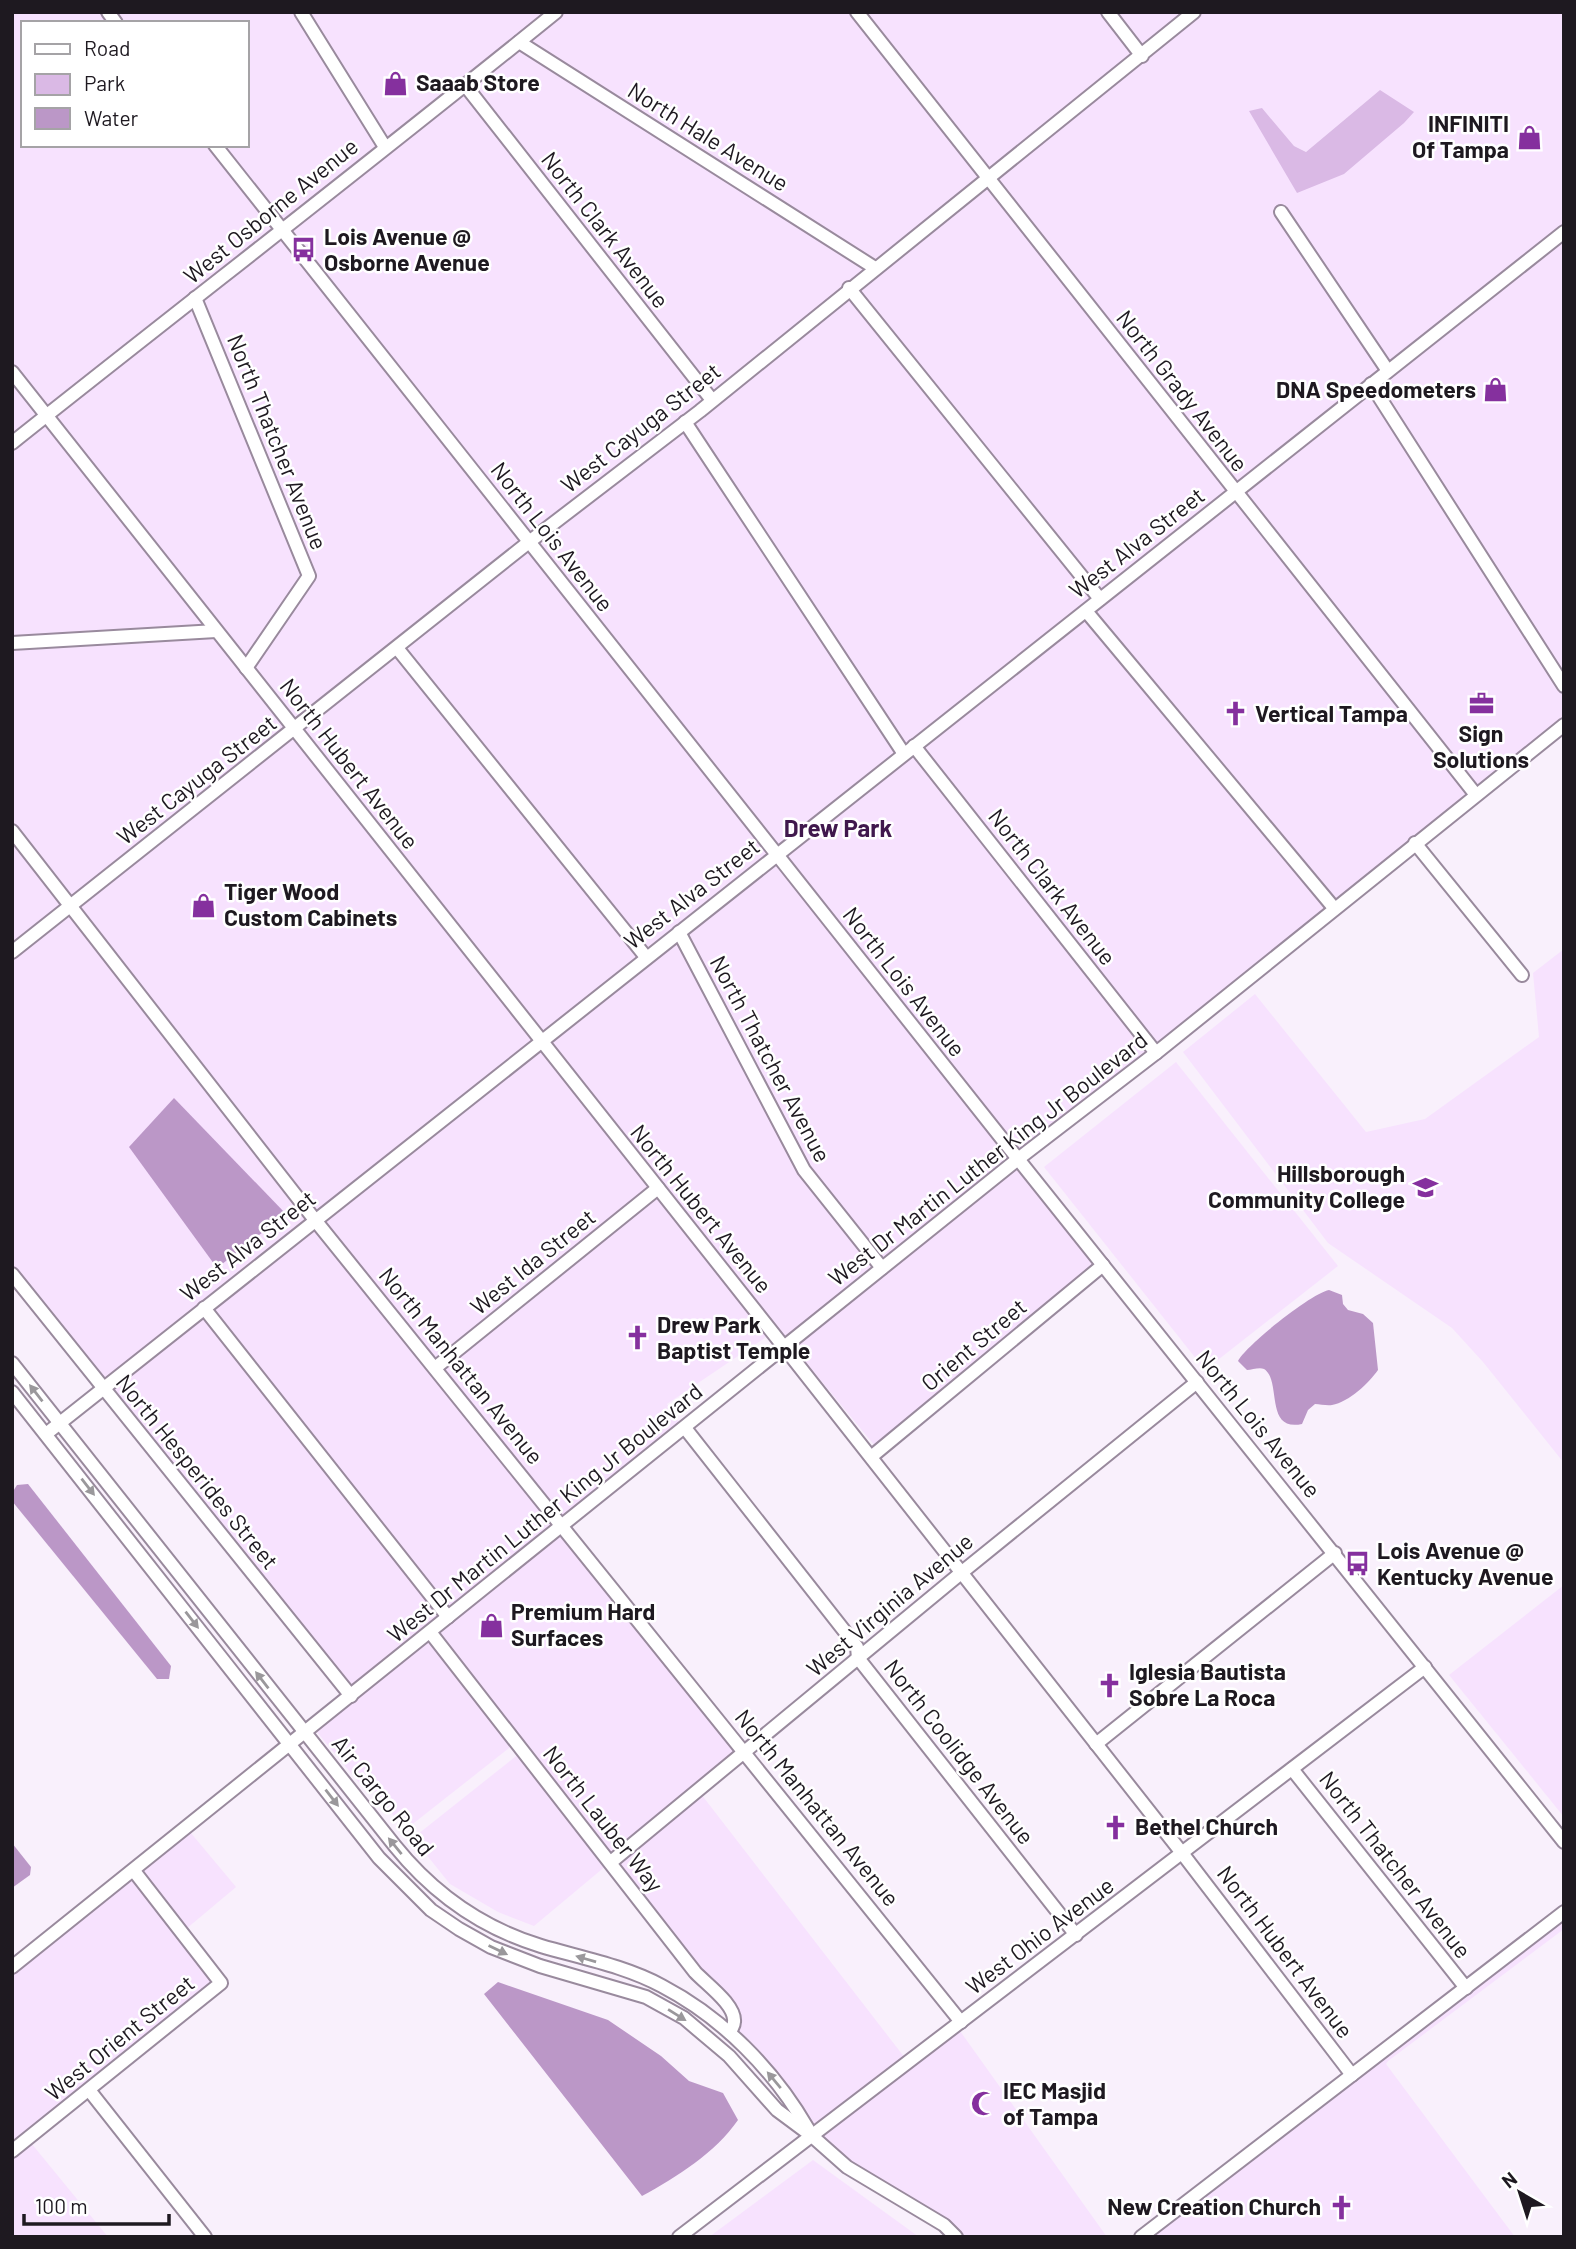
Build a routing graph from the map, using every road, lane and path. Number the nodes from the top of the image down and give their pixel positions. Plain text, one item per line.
1 (301, 12) edge
2 (556, 12) edge
3 (857, 12) edge
4 (1108, 12) edge
5 (1194, 12) edge
6 (519, 42) junction
7 (1142, 56) junction
8 (465, 85) junction
9 (217, 147) edge
10 (385, 147) junction
11 (986, 179) junction
12 (1282, 212) dead end
13 (283, 231) junction
14 (1564, 232) edge
15 (875, 268) junction
16 (849, 288) junction
17 (195, 298) junction
18 (1388, 371) junction
19 (12, 372) edge
20 (1371, 384) junction
21 (712, 400) junction
22 (47, 415) junction
23 (685, 422) junction
24 (12, 443) edge
25 (1235, 492) junction
26 (529, 542) junction
27 (1100, 599) junction
28 (1086, 611) junction
29 (216, 631) junction
30 (12, 643) edge
31 (397, 648) junction
32 (246, 668) junction
33 (1564, 686) edge
34 (1564, 725) edge
35 (295, 729) junction
36 (909, 750) junction
37 (1476, 795) junction
38 (12, 831) edge
39 (1415, 844) junction
40 (776, 855) junction
41 (71, 906) junction
42 (1334, 908) junction
43 (678, 932) junction
44 (12, 952) edge
45 (646, 957) junction
46 (1522, 975) dead end
47 (541, 1042) junction
48 (1156, 1053) junction
49 (1018, 1159) junction
50 (658, 1188) junction
51 (315, 1220) junction
52 (1103, 1265) junction
53 (882, 1268) junction
54 (12, 1273) edge
55 (204, 1308) junction
56 (785, 1347) junction
57 (12, 1363) edge
58 (435, 1368) junction
59 (1197, 1382) junction
60 (103, 1389) junction
61 (12, 1392) edge
62 (59, 1423) junction
63 (685, 1428) junction
64 (46, 1434) junction
65 (871, 1457) junction
66 (563, 1526) junction
67 (1335, 1553) junction
68 (961, 1573) junction
69 (448, 1617) junction
70 (430, 1632) junction
71 (858, 1658) junction
72 (1425, 1667) junction
73 (351, 1696) junction
74 (305, 1733) junction
75 (1096, 1744) junction
76 (290, 1745) junction
77 (744, 1751) junction
78 (1292, 1769) junction
79 (1564, 1842) edge
80 (1182, 1853) junction
81 (611, 1862) junction
82 (134, 1871) junction
83 (1564, 1912) edge
84 (1076, 1935) junction
85 (12, 1968) edge
86 (1466, 1988) junction
87 (961, 2022) junction
88 (730, 2033) junction
89 (1352, 2075) junction
90 (89, 2090) junction
91 (812, 2136) junction
92 (12, 2151) edge
93 (205, 2237) edge
94 (679, 2237) edge
95 (956, 2237) edge
96 (1141, 2237) edge

1 - 10 street
2 - 6 street, West Osborne Avenue
3 - 11 street, North Grady Avenue
4 - 7 street
5 - 7 street, West Cayuga Street
6 - 8 street, West Osborne Avenue
6 - 15 street, North Hale Avenue
7 - 11 street, West Cayuga Street
8 - 10 street, West Osborne Avenue
8 - 21 street, North Clark Avenue
9 - 13 street, North Lois Avenue
10 - 13 street, West Osborne Avenue
11 - 15 street, West Cayuga Street
11 - 25 street, North Grady Avenue
12 - 18 street
13 - 17 street, West Osborne Avenue
13 - 26 street, North Lois Avenue
14 - 18 street, West Alva Street
15 - 16 street, West Cayuga Street
16 - 21 street, West Cayuga Street
16 - 27 street
17 - 22 street, West Osborne Avenue
17 - 32 street, North Thatcher Avenue
18 - 20 street, West Alva Street
19 - 22 street, North Hubert Avenue
20 - 25 street, West Alva Street
20 - 33 street
21 - 23 street, West Cayuga Street
22 - 24 street, West Osborne Avenue
22 - 29 street, North Hubert Avenue
23 - 26 street, West Cayuga Street
23 - 36 street, North Clark Avenue
25 - 27 street, West Alva Street
25 - 37 street, North Grady Avenue
26 - 31 street, West Cayuga Street
26 - 40 street, North Lois Avenue
27 - 28 street, West Alva Street
28 - 36 street, West Alva Street
28 - 42 street
29 - 30 street
29 - 32 street, North Hubert Avenue
31 - 35 street, West Cayuga Street
31 - 45 street
32 - 35 street, North Hubert Avenue
34 - 37 street, West Dr Martin Luther King Jr Boulevard
35 - 41 street, West Cayuga Street
35 - 47 street, North Hubert Avenue
36 - 40 street, West Alva Street
36 - 48 street, North Clark Avenue
37 - 39 street, West Dr Martin Luther King Jr Boulevard
38 - 41 street, North Manhattan Avenue
39 - 42 street, West Dr Martin Luther King Jr Boulevard
39 - 46 street
40 - 43 street, West Alva Street
40 - 49 street, North Lois Avenue
41 - 44 street, West Cayuga Street
41 - 51 street, North Manhattan Avenue
42 - 48 street, West Dr Martin Luther King Jr Boulevard
43 - 45 street, West Alva Street
43 - 53 street, North Thatcher Avenue
45 - 47 street, West Alva Street
47 - 50 street, North Hubert Avenue
47 - 51 street, West Alva Street
48 - 49 street, West Dr Martin Luther King Jr Boulevard
49 - 52 street, North Lois Avenue
49 - 53 street, West Dr Martin Luther King Jr Boulevard
50 - 56 street, North Hubert Avenue
50 - 58 street, West Ida Street
51 - 55 street, West Alva Street
51 - 58 street, North Manhattan Avenue
52 - 59 street, North Lois Avenue
52 - 65 street, Orient Street
53 - 56 street, West Dr Martin Luther King Jr Boulevard
54 - 60 street, North Hesperides Street
55 - 60 street, West Alva Street
55 - 69 street
56 - 63 street, West Dr Martin Luther King Jr Boulevard
56 - 65 street, North Hubert Avenue
62 -> 57 street, Air Cargo Road
58 - 66 street, North Manhattan Avenue
59 - 67 street, North Lois Avenue
59 - 68 street, West Virginia Avenue
60 - 62 street, West Alva Street
60 - 73 street, North Hesperides Street
61 - 64 street, Air Cargo Road
62 - 64 street, West Alva Street
74 -> 62 street, Air Cargo Road
63 - 66 street, West Dr Martin Luther King Jr Boulevard
63 - 71 street, North Coolidge Avenue
64 -> 76 street, Air Cargo Road
65 - 68 street, North Hubert Avenue
66 - 69 street, West Dr Martin Luther King Jr Boulevard
66 - 77 street, North Manhattan Avenue
67 - 72 street, North Lois Avenue
67 - 75 street
68 - 71 street, West Virginia Avenue
68 - 75 street, North Hubert Avenue
69 - 70 street, West Dr Martin Luther King Jr Boulevard
70 - 73 street, West Dr Martin Luther King Jr Boulevard
70 - 81 street, North Lauber Way
71 - 77 street, West Virginia Avenue
71 - 84 street, North Coolidge Avenue
72 - 78 street, West Ohio Avenue
72 - 79 street, North Lois Avenue
73 - 74 street, West Dr Martin Luther King Jr Boulevard
74 - 76 street, West Dr Martin Luther King Jr Boulevard
88 -> 74 street, Air Cargo Road
75 - 80 street, North Hubert Avenue
76 - 82 street, West Dr Martin Luther King Jr Boulevard
76 -> 91 street, Air Cargo Road
77 - 81 street, West Virginia Avenue
77 - 87 street, North Manhattan Avenue
78 - 80 street, West Ohio Avenue
78 - 86 street, North Thatcher Avenue
80 - 84 street, West Ohio Avenue
80 - 89 street, North Hubert Avenue
81 - 88 street, North Lauber Way
82 - 85 street, West Dr Martin Luther King Jr Boulevard
82 - 90 street, West Orient Street
83 - 86 street
84 - 87 street, West Ohio Avenue
86 - 89 street
87 - 91 street, West Ohio Avenue
91 -> 88 street, Air Cargo Road
89 - 96 street
90 - 92 street, West Orient Street
90 - 93 street
91 - 94 street, West Ohio Avenue
91 - 95 street, Air Cargo Road

